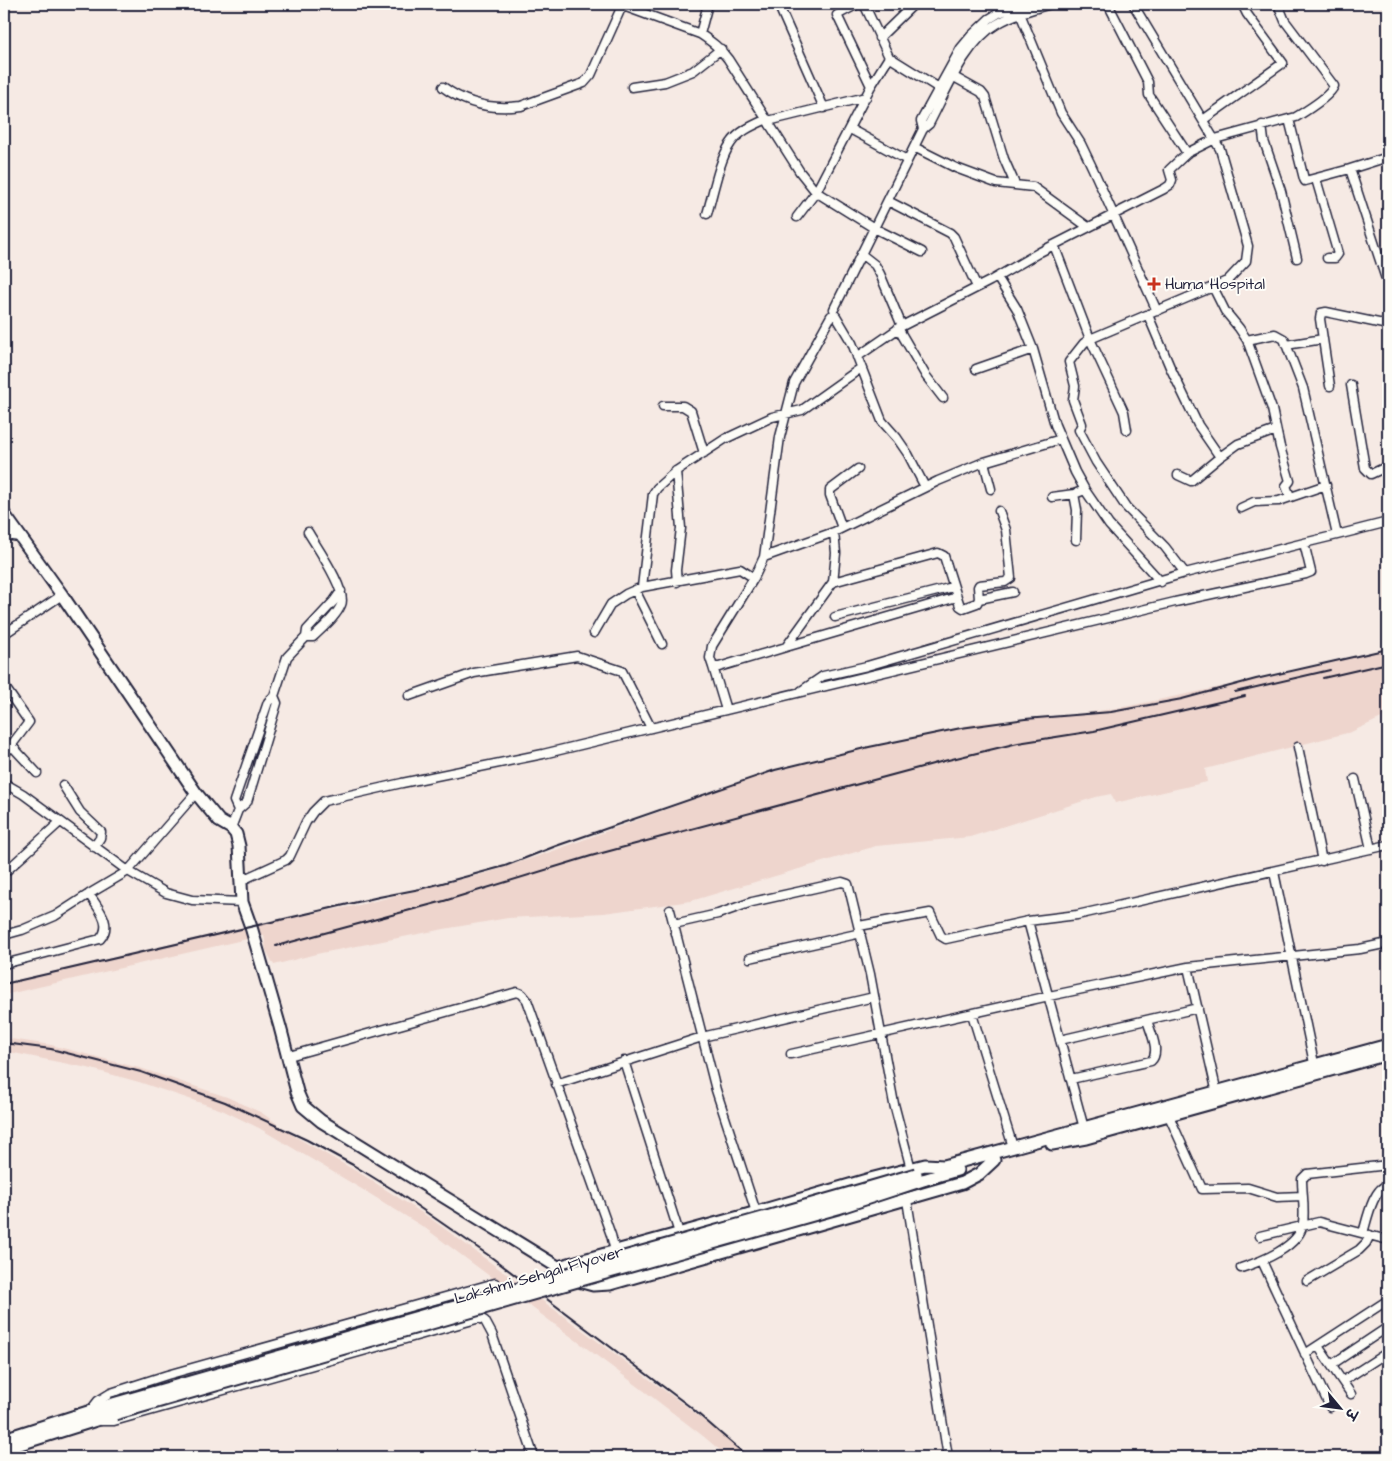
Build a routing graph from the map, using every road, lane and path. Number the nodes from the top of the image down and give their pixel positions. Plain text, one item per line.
1 (708, 4) edge
2 (778, 4) edge
3 (858, 4) edge
4 (864, 4) edge
5 (914, 4) edge
6 (1051, 4) edge
7 (1108, 4) edge
8 (1133, 4) edge
9 (1242, 4) edge
10 (1278, 4) edge
11 (620, 5) edge
12 (1020, 8) edge
13 (700, 34) junction
14 (879, 38) junction
15 (971, 42) junction
16 (721, 49) junction
17 (889, 57) junction
18 (954, 77) junction
19 (871, 86) junction
20 (443, 87) dead end
21 (632, 87) dead end
22 (942, 90) junction
23 (866, 97) junction
24 (824, 108) junction
25 (1289, 119) junction
26 (767, 120) junction
27 (1203, 120) junction
28 (1262, 125) junction
29 (850, 129) junction
30 (1215, 139) junction
31 (914, 147) junction
32 (1186, 153) junction
33 (907, 160) junction
34 (1388, 160) edge
35 (1350, 170) junction
36 (1316, 179) junction
37 (1015, 184) junction
38 (816, 192) junction
39 (888, 201) junction
40 (707, 214) dead end
41 (1113, 216) junction
42 (796, 218) dead end
43 (1088, 227) junction
44 (874, 228) junction
45 (1054, 245) junction
46 (922, 252) dead end
47 (861, 254) junction
48 (1297, 258) dead end
49 (1326, 258) dead end
50 (997, 277) junction
51 (1388, 285) edge
52 (977, 287) junction
53 (1213, 287) junction
54 (1157, 311) junction
55 (834, 314) junction
56 (1148, 315) junction
57 (1388, 325) edge
58 (900, 327) junction
59 (1090, 339) junction
60 (1323, 339) junction
61 (1247, 340) junction
62 (1286, 345) junction
63 (1033, 349) junction
64 (857, 357) junction
65 (862, 368) junction
66 (976, 369) dead end
67 (1351, 385) dead end
68 (1330, 386) dead end
69 (943, 398) dead end
70 (663, 406) dead end
71 (786, 414) junction
72 (1126, 430) dead end
73 (1276, 430) junction
74 (1061, 439) junction
75 (704, 453) junction
76 (1220, 457) junction
77 (984, 462) junction
78 (1388, 466) edge
79 (858, 469) dead end
80 (676, 471) junction
81 (1178, 475) dead end
82 (1326, 485) junction
83 (925, 487) junction
84 (991, 489) dead end
85 (1085, 490) junction
86 (1074, 494) junction
87 (1290, 496) junction
88 (1052, 497) dead end
89 (1241, 508) dead end
90 (999, 511) dead end
91 (4, 514) edge
92 (1388, 522) edge
93 (842, 528) junction
94 (308, 532) dead end
95 (834, 532) junction
96 (4, 535) edge
97 (1337, 535) junction
98 (20, 537) junction
99 (1076, 540) dead end
100 (1304, 543) junction
101 (764, 556) junction
102 (1186, 573) junction
103 (754, 578) junction
104 (677, 582) junction
105 (833, 582) junction
106 (1161, 582) junction
107 (953, 587) junction
108 (639, 588) junction
109 (1012, 592) dead end
110 (62, 595) junction
111 (957, 598) junction
112 (979, 599) junction
113 (835, 617) dead end
114 (594, 633) dead end
115 (4, 634) edge
116 (662, 644) dead end
117 (786, 647) junction
118 (713, 667) junction
119 (4, 686) edge
120 (800, 692) junction
121 (274, 696) junction
122 (409, 696) dead end
123 (726, 710) junction
124 (651, 728) junction
125 (11, 745) junction
126 (1298, 747) dead end
127 (4, 754) edge
128 (36, 774) dead end
129 (1355, 779) dead end
130 (4, 783) edge
131 (63, 785) dead end
132 (196, 793) junction
133 (238, 810) junction
134 (60, 822) junction
135 (231, 828) junction
136 (1388, 845) edge
137 (94, 847) junction
138 (1372, 849) junction
139 (1322, 861) junction
140 (128, 871) junction
141 (1274, 872) junction
142 (4, 873) edge
143 (240, 881) junction
144 (89, 894) junction
145 (242, 902) junction
146 (670, 910) dead end
147 (1028, 921) junction
148 (674, 924) junction
149 (860, 930) junction
150 (4, 935) edge
151 (1388, 943) edge
152 (1291, 956) junction
153 (750, 958) dead end
154 (4, 964) edge
155 (1188, 967) junction
156 (1049, 996) junction
157 (874, 997) junction
158 (1198, 1008) junction
159 (972, 1014) junction
160 (1147, 1020) junction
161 (881, 1035) junction
162 (702, 1037) junction
163 (1060, 1040) junction
164 (1388, 1046) edge
165 (791, 1054) dead end
166 (1388, 1054) edge
167 (288, 1056) junction
168 (624, 1061) junction
169 (1315, 1070) junction
170 (1071, 1079) junction
171 (556, 1084) junction
172 (1217, 1093) junction
173 (1168, 1116) junction
174 (1085, 1133) junction
175 (1013, 1147) junction
176 (994, 1160) junction
177 (1388, 1165) edge
178 (918, 1174) junction
179 (1388, 1185) edge
180 (1302, 1196) junction
181 (907, 1200) junction
182 (756, 1212) junction
183 (1303, 1225) junction
184 (679, 1233) junction
185 (1367, 1234) junction
186 (1260, 1236) dead end
187 (1388, 1240) edge
188 (615, 1251) junction
189 (1262, 1261) junction
190 (558, 1267) junction
191 (1241, 1268) dead end
192 (1307, 1281) dead end
193 (495, 1283) dead end
194 (1388, 1300) edge
195 (1388, 1327) edge
196 (1318, 1346) junction
197 (1388, 1352) edge
198 (1306, 1354) junction
199 (1332, 1365) junction
200 (1343, 1381) junction
201 (1351, 1394) dead end
202 (1330, 1407) dead end
203 (92, 1415) junction
204 (4, 1439) edge
205 (4, 1449) edge
206 (534, 1457) edge
207 (948, 1457) edge

1 - 13 street
2 - 24 street
3 - 19 street
4 - 14 street
5 - 14 street
6 - 12 street
7 - 32 street
8 - 27 street
9 - 27 street
10 - 25 street
11 - 13 street
11 - 20 street
12 - 15 street
12 - 41 street
13 - 16 street
14 - 17 street
15 - 18 street
15 - 22 street
16 - 21 street
16 - 26 street
17 - 19 street
17 - 22 street
18 - 22 street
18 - 37 street
19 - 23 street
22 - 31 street
23 - 24 street
23 - 29 street
24 - 26 street
25 - 28 street
25 - 36 street
26 - 38 street
26 - 40 street
27 - 30 street
28 - 30 street
28 - 48 street
29 - 33 street
29 - 38 street
30 - 32 street
30 - 53 street
31 - 33 street
31 - 37 street
32 - 41 street
33 - 39 street
34 - 35 street
35 - 36 street
35 - 51 street
36 - 49 street
37 - 43 street
38 - 42 street
38 - 44 street
39 - 44 street
39 - 52 street
41 - 43 street
41 - 54 street
43 - 45 street
44 - 46 street
44 - 47 street
45 - 50 street
45 - 59 street
47 - 55 street
47 - 58 street
50 - 52 street
50 - 63 street
52 - 58 street
53 - 54 street
53 - 61 street
54 - 56 street
55 - 64 street
55 - 71 street
56 - 59 street
56 - 76 street
57 - 60 street
58 - 64 street
58 - 69 street
59 - 72 street
59 - 102 street
60 - 62 street
60 - 68 street
61 - 62 street
61 - 73 street
62 - 82 street
63 - 66 street
63 - 74 street
64 - 65 street
65 - 71 street
65 - 83 street
67 - 78 street
70 - 75 street
71 - 75 street
71 - 101 street
73 - 76 street
73 - 87 street
74 - 77 street
74 - 85 street
75 - 80 street
76 - 81 street
77 - 83 street
77 - 84 street
79 - 93 street
80 - 104 street
80 - 108 street
82 - 87 street
82 - 97 street
83 - 93 street
85 - 86 street
85 - 106 street
86 - 88 street
86 - 99 street
87 - 89 street
90 - 112 street
91 - 98 main road
92 - 97 street
93 - 95 street
94 - 121 street
95 - 101 street
95 - 105 street
96 - 98 street
97 - 100 street
98 - 110 main road
100 - 102 street
100 - 120 street
101 - 103 street
102 - 106 street
103 - 104 street
103 - 118 street
104 - 108 street
105 - 107 street
105 - 117 street
106 - 120 street
107 - 111 street
107 - 113 street
108 - 114 street
108 - 116 street
109 - 112 street
110 - 115 street
110 - 132 main road
111 - 112 street
111 - 117 street
117 - 118 street
118 - 123 street
119 - 125 street
120 - 123 street
121 - 133 street
121 - 133 street
122 - 124 street
123 - 124 street
124 - 143 street
125 - 127 street
125 - 128 street
126 - 139 street
129 - 138 street
130 - 134 street
131 - 137 street
132 - 135 main road
132 - 140 street
133 - 135 street
134 - 137 street
134 - 142 street
135 - 143 main road
136 - 138 street
137 - 140 street
138 - 139 street
139 - 141 street
140 - 144 street
140 - 145 street
141 - 147 street
141 - 152 street
143 - 145 main road
144 - 150 street
144 - 154 street
145 - 167 main road
146 - 148 street
147 - 149 street
147 - 156 street
148 - 149 street
148 - 162 street
149 - 153 street
149 - 157 street
151 - 152 street
152 - 155 street
152 - 169 street
155 - 156 street
155 - 158 street
156 - 159 street
156 - 163 street
157 - 161 street
157 - 162 street
158 - 160 street
158 - 172 street
159 - 161 street
159 - 175 street
160 - 163 street
160 - 170 street
161 - 165 street
161 - 178 street
162 - 168 street
162 - 182 street
163 - 170 street
164 - 169 main road
166 - 169 main road
167 - 171 street
167 - 190 main road
168 - 171 street
168 - 184 street
169 - 172 main road
169 - 173 main road
170 - 174 street
171 - 188 street
172 - 174 main road
173 - 174 main road
173 - 180 street
174 - 175 main road, Lakshmi Sehgal Flyover
174 - 176 main road, Lakshmi Sehgal Flyover
175 - 178 main road, Lakshmi Sehgal Flyover
176 - 178 main road, Lakshmi Sehgal Flyover
176 - 181 main road
177 - 180 street
178 - 182 main road
178 - 203 main road, Lakshmi Sehgal Flyover, bridge
179 - 185 street
180 - 183 street
181 - 190 main road
181 - 207 street
182 - 184 main road
183 - 185 street
183 - 186 street
183 - 189 street
184 - 188 main road
185 - 187 street
185 - 192 street
188 - 190 main road
189 - 191 street
189 - 198 street
193 - 203 street
194 - 196 street
195 - 199 street
196 - 198 street
196 - 199 street
197 - 200 street
198 - 202 street
199 - 200 street
200 - 201 street
203 - 204 main road
203 - 205 main road
203 - 206 street

